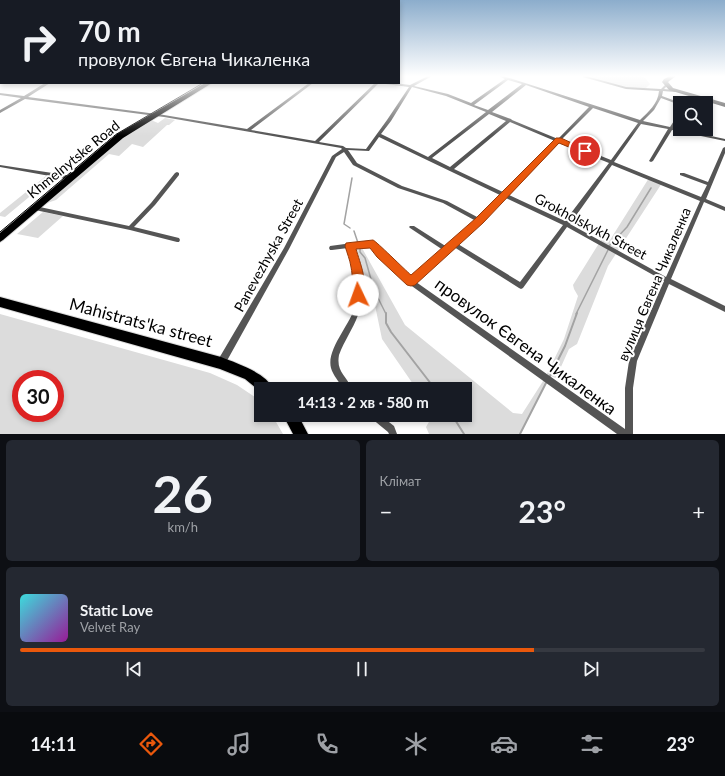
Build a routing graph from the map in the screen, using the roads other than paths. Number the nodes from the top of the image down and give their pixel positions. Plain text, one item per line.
1 (19, 96) edge
2 (187, 96) edge
3 (293, 96) edge
4 (363, 96) edge
5 (404, 96) edge
6 (450, 96) edge
7 (484, 96) edge
8 (509, 96) edge
9 (562, 96) edge
10 (693, 96) edge
11 (25, 97) junction
12 (661, 97) joint
13 (673, 101) edge
14 (472, 105) junction
15 (592, 106) junction
16 (725, 106) edge
17 (0, 112) edge
18 (489, 112) junction
19 (156, 115) junction
20 (510, 120) junction
21 (640, 122) junction
22 (673, 126) edge
23 (671, 130) junction
24 (247, 131) junction
25 (379, 135) junction
26 (558, 140) junction
27 (725, 140) edge
28 (316, 142) junction
29 (725, 148) edge
30 (345, 150) junction
31 (428, 159) junction
32 (651, 161) dead end
33 (612, 163) junction
34 (0, 166) edge
35 (451, 169) junction
36 (177, 174) dead end
37 (682, 174) dead end
38 (72, 178) junction
39 (710, 184) junction
40 (504, 195) junction
41 (702, 200) junction
42 (36, 208) junction
43 (725, 209) edge
44 (480, 221) junction
45 (566, 224) junction
46 (130, 228) junction
47 (412, 228) dead end
48 (0, 238) edge
49 (177, 240) dead end
50 (453, 244) junction
51 (350, 246) junction
52 (332, 248) dead end
53 (447, 250) junction
54 (667, 280) junction
55 (411, 282) junction
56 (0, 302) edge
57 (725, 309) edge
58 (221, 363) junction
59 (258, 382) edge
60 (344, 382) edge
61 (294, 422) edge
62 (382, 422) edge
63 (301, 434) edge
64 (393, 434) edge
65 (624, 434) edge
66 (629, 434) edge

1 - 11 street
2 - 19 main road, Khmelnytske Road
3 - 24 street
4 - 28 street
5 - 25 street
6 - 14 street
7 - 14 street
8 - 18 street
9 - 15 street
10 - 16 main road
11 - 17 street
11 - 19 street
12 - 13 street
12 - 21 street
14 - 18 street
15 - 21 street
15 - 26 street
18 - 20 street
18 - 31 street
19 - 24 street
19 - 38 main road, Khmelnytske Road
20 - 26 street
20 - 35 street
21 - 23 street
21 - 33 street
22 - 23 street
23 - 27 street
23 - 32 street
24 - 28 street
25 - 30 street
25 - 31 street, Grokholskykh Street
26 - 33 street
26 - 40 street
28 - 30 street
29 - 39 street, вулиця Євгена Чикаленка
30 - 44 street
30 - 58 street, Panevezhyska Street
31 - 35 street, Grokholskykh Street
33 - 41 street
33 - 45 street
34 - 38 street
35 - 40 street, Grokholskykh Street
36 - 46 street
37 - 39 street
38 - 42 main road, Khmelnytske Road
39 - 41 street, вулиця Євгена Чикаленка
40 - 44 street
40 - 45 street, Grokholskykh Street
41 - 43 street
41 - 54 street, вулиця Євгена Чикаленка
42 - 46 street
42 - 48 main road, Khmelnytske Road
44 - 50 street
45 - 50 street
45 - 54 street, Grokholskykh Street
46 - 49 street
47 - 53 street
50 - 53 street
51 - 52 street, провулок Євгена Чикаленка
51 - 55 street, провулок Євгена Чикаленка
51 - 60 street
53 - 55 street
54 - 57 street, Grokholskykh Street
54 - 66 street, вулиця Євгена Чикаленка
55 - 65 street, провулок Євгена Чикаленка
56 - 58 main road, Mahistrats'ka street
58 - 59 main road, Mahistrats'ka street
61 - 63 main road
62 - 64 street

